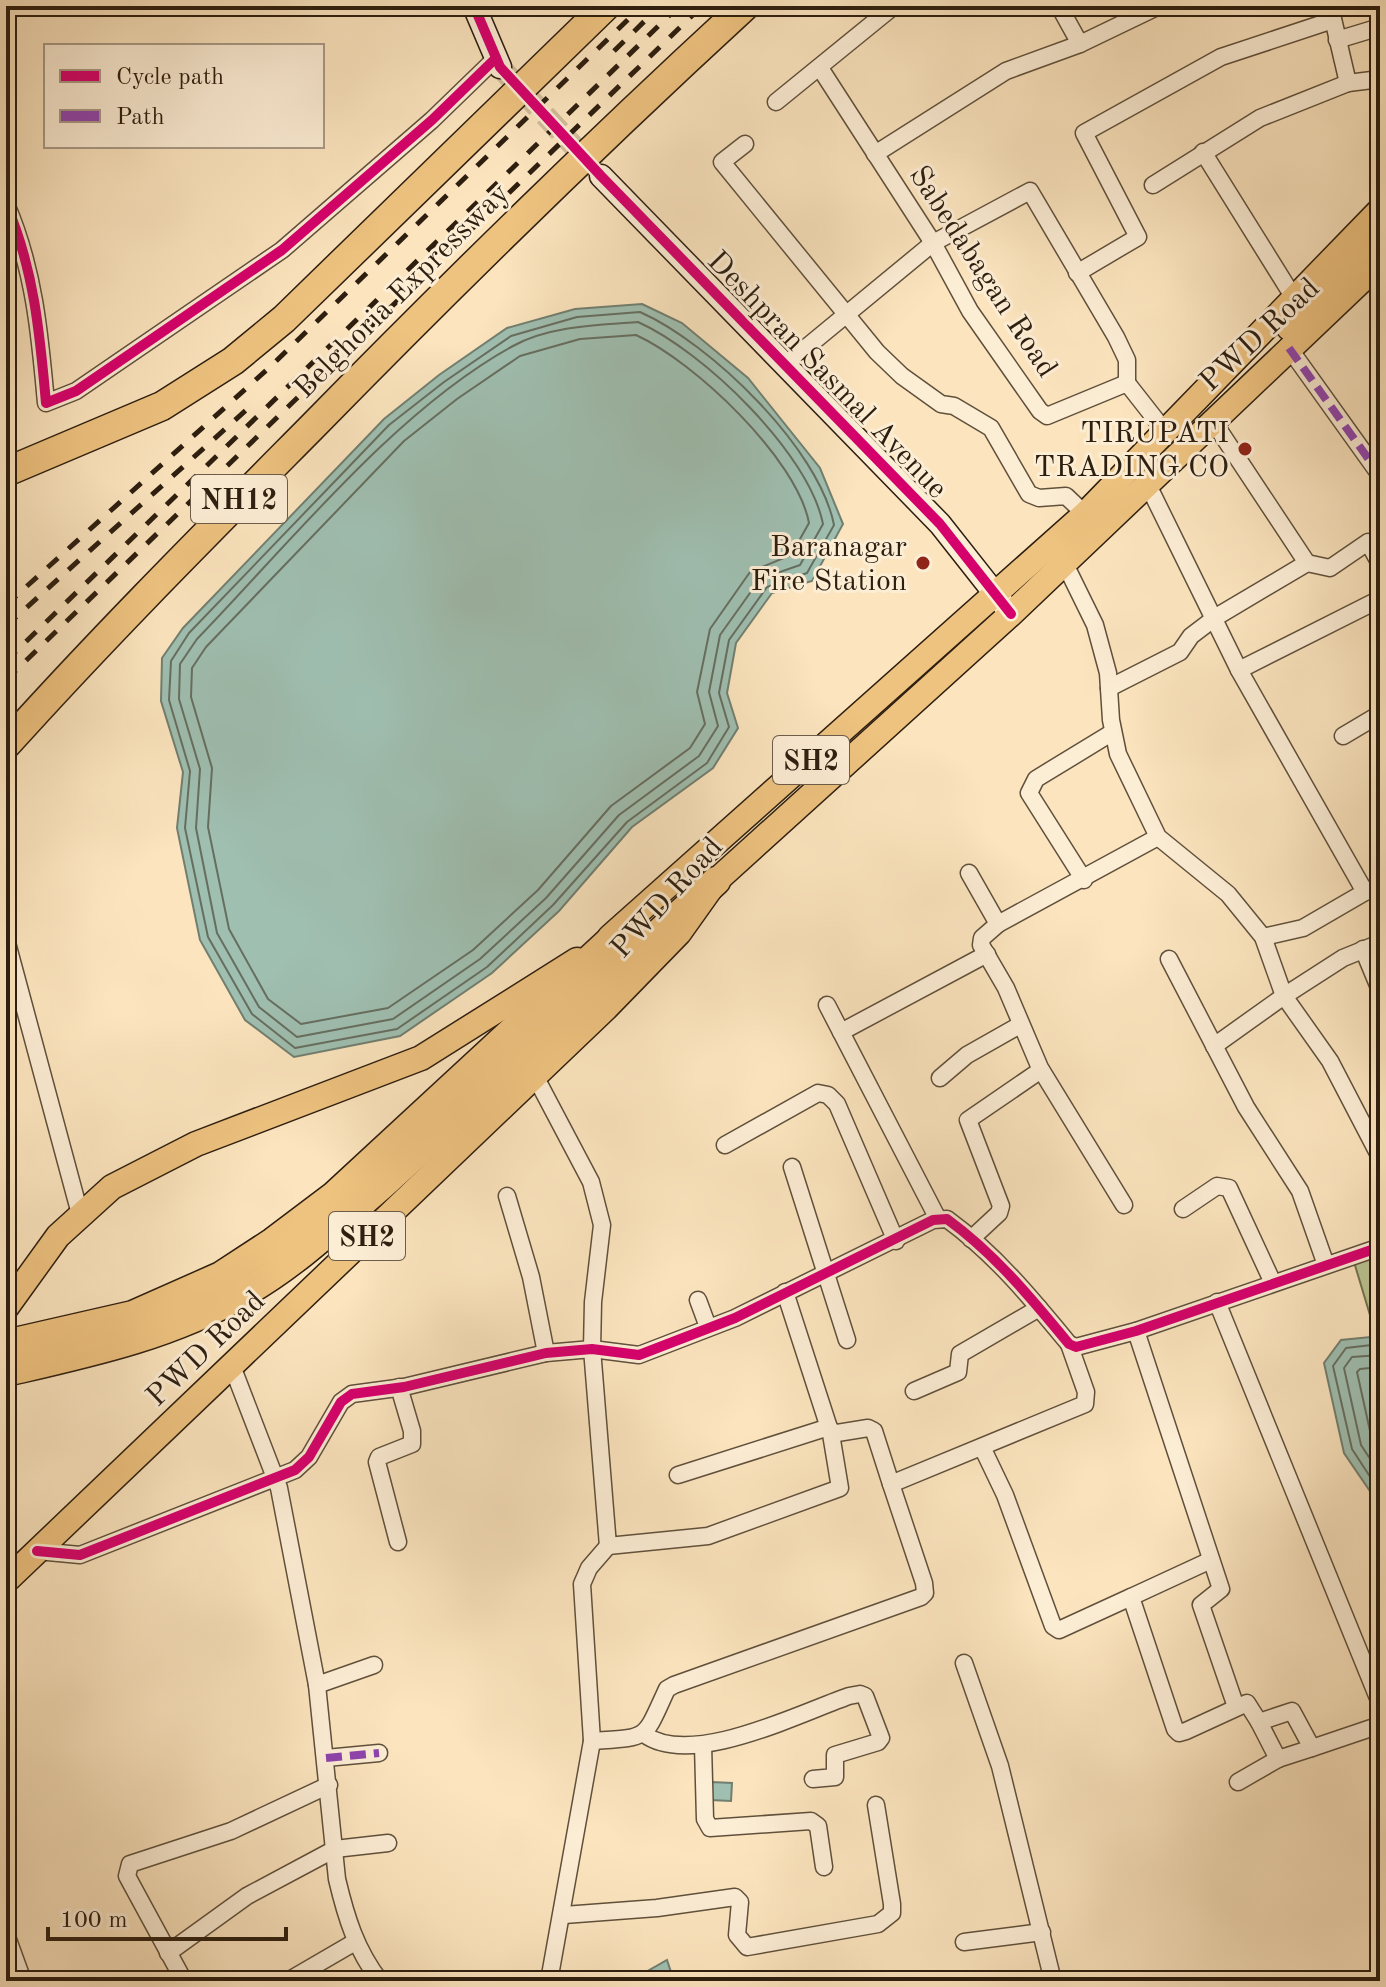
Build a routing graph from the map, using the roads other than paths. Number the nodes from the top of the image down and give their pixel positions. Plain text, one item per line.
1 (474, 6) edge
2 (606, 6) edge
3 (745, 6) edge
4 (894, 6) edge
5 (1060, 6) edge
6 (1159, 6) edge
7 (1331, 13) edge
8 (1380, 27) edge
9 (1337, 40) junction
10 (1080, 44) junction
11 (498, 62) joint
12 (820, 68) junction
13 (1380, 79) edge
14 (1348, 83) junction
15 (776, 102) dead end
16 (745, 144) dead end
17 (1203, 152) junction
18 (875, 154) junction
19 (601, 176) tunnel mouth
20 (1153, 185) dead end
21 (6, 204) edge
22 (1380, 210) edge
23 (1380, 237) edge
24 (933, 243) junction
25 (1380, 263) edge
26 (1077, 273) junction
27 (1294, 298) junction
28 (845, 313) junction
29 (1289, 348) junction
30 (785, 365) junction
31 (1127, 383) junction
32 (1213, 421) junction
33 (1168, 432) junction
34 (6, 472) edge
35 (1380, 475) edge
36 (1148, 485) junction
37 (1085, 514) junction
38 (1374, 538) edge
39 (1307, 563) junction
40 (1065, 564) junction
41 (1380, 564) edge
42 (1380, 599) edge
43 (1004, 605) junction
44 (1216, 617) junction
45 (75, 668) junction
46 (1239, 670) junction
47 (1109, 688) junction
48 (1380, 714) edge
49 (1113, 732) junction
50 (6, 734) edge
51 (1343, 736) dead end
52 (6, 745) edge
53 (1158, 837) junction
54 (969, 873) dead end
55 (1084, 880) junction
56 (716, 881) junction
57 (1372, 889) edge
58 (998, 924) junction
59 (626, 926) junction
60 (1263, 937) junction
61 (6, 939) edge
62 (1380, 943) edge
63 (1363, 949) junction
64 (987, 954) junction
65 (1169, 959) dead end
66 (1380, 990) edge
67 (1284, 996) junction
68 (827, 1005) dead end
69 (1020, 1025) junction
70 (841, 1032) junction
71 (1214, 1046) junction
72 (1041, 1070) junction
73 (535, 1076) junction
74 (940, 1078) dead end
75 (725, 1145) dead end
76 (1380, 1157) edge
77 (792, 1167) dead end
78 (507, 1196) dead end
79 (1124, 1205) dead end
80 (1183, 1209) dead end
81 (80, 1214) junction
82 (938, 1219) junction
83 (971, 1239) junction
84 (896, 1241) junction
85 (1380, 1247) edge
86 (279, 1254) junction
87 (1326, 1265) junction
88 (828, 1272) junction
89 (1273, 1283) junction
90 (785, 1292) junction
91 (698, 1300) dead end
92 (1217, 1302) junction
93 (6, 1308) edge
94 (1039, 1308) junction
95 (708, 1327) junction
96 (1136, 1331) junction
97 (847, 1340) dead end
98 (6, 1344) edge
99 (1069, 1344) junction
100 (592, 1349) junction
101 (546, 1353) junction
102 (232, 1366) junction
103 (6, 1372) edge
104 (399, 1387) junction
105 (914, 1391) dead end
106 (830, 1431) junction
107 (982, 1447) junction
108 (678, 1475) dead end
109 (275, 1476) junction
110 (891, 1484) junction
111 (398, 1542) dead end
112 (608, 1546) junction
113 (37, 1551) junction
114 (1211, 1560) junction
115 (6, 1581) edge
116 (1131, 1597) junction
117 (964, 1663) dead end
118 (374, 1665) dead end
119 (317, 1685) junction
120 (1380, 1703) edge
121 (1236, 1707) junction
122 (1259, 1722) junction
123 (1380, 1725) edge
124 (644, 1734) junction
125 (592, 1741) junction
126 (703, 1745) junction
127 (1312, 1748) junction
128 (379, 1753) dead end
129 (326, 1758) junction
130 (1278, 1759) junction
131 (813, 1779) dead end
132 (1238, 1782) dead end
133 (329, 1785) junction
134 (876, 1805) dead end
135 (388, 1843) dead end
136 (335, 1849) junction
137 (824, 1867) dead end
138 (564, 1915) junction
139 (1042, 1932) junction
140 (6, 1934) edge
141 (355, 1942) junction
142 (964, 1942) dead end
143 (168, 1953) junction
144 (23, 1981) edge
145 (184, 1981) edge
146 (288, 1981) edge
147 (380, 1981) edge
148 (549, 1981) edge
149 (1053, 1981) edge

1 - 11 street
2 - 34 highway, Belghoria Expressway
3 - 45 highway, Belghoria Expressway / NH12
4 - 12 street
5 - 10 street
6 - 10 street
7 - 9 street
7 - 26 street
8 - 9 street
9 - 14 street
10 - 18 street
11 - 21 street
12 - 15 street
12 - 18 street, Sabedabagan Road
13 - 14 street
14 - 17 street
16 - 28 street
17 - 20 street
17 - 27 street
18 - 24 street, Sabedabagan Road
19 - 30 street, Deshpran Sasmal Avenue
22 - 27 main road, PWD Road / SH2
23 - 33 main road
24 - 26 street
24 - 28 street
24 - 31 street, Sabedabagan Road
25 - 29 main road, PWD Road / SH2
26 - 31 street
27 - 33 main road, PWD Road / SH2
28 - 30 street
28 - 37 street
29 - 32 main road, PWD Road / SH2
29 - 35 street
30 - 43 street, Deshpran Sasmal Avenue
31 - 33 street
32 - 36 main road, PWD Road / SH2
32 - 39 street
33 - 37 main road, PWD Road / SH2
36 - 40 main road, PWD Road / SH2
36 - 44 street
37 - 43 main road, PWD Road / SH2
38 - 39 street
38 - 41 street
39 - 44 street
40 - 43 main road, PWD Road / SH2
40 - 47 street
42 - 46 street
43 - 56 main road, PWD Road / SH2
43 - 59 main road, PWD Road / SH2
44 - 46 street
44 - 47 street
45 - 50 highway
45 - 52 highway, NH12
46 - 57 street
47 - 49 street
48 - 51 street
49 - 53 street
49 - 55 street
53 - 55 street
53 - 60 street
54 - 58 street
55 - 58 street
56 - 73 main road, PWD Road / SH2
56 - 86 highway
57 - 60 street
58 - 64 street
59 - 81 main road, PWD Road / SH2
59 - 86 highway
60 - 67 street
61 - 81 street
62 - 63 street
63 - 66 street
63 - 67 street
64 - 69 street
64 - 70 street
65 - 71 street
67 - 71 street
67 - 76 street
68 - 70 street
69 - 72 street
69 - 74 street
70 - 82 street
71 - 87 street
72 - 79 street
72 - 83 street
73 - 100 street
73 - 102 main road, PWD Road / SH2
75 - 84 street
77 - 88 street
78 - 101 street
80 - 89 street
81 - 93 main road, PWD Road / SH2
82 - 83 street
82 - 84 street
83 - 94 street
84 - 88 street
85 - 87 street
86 - 98 highway
86 - 103 highway
87 - 89 street
88 - 90 street
88 - 97 street
89 - 92 street
90 - 95 street
90 - 106 street
91 - 95 street
92 - 96 street
92 - 120 street
94 - 99 street
94 - 105 street
95 - 100 street
96 - 99 street
96 - 114 street
99 - 107 street
100 - 101 street
100 - 112 street
101 - 104 street
102 - 109 street
102 - 113 main road, PWD Road / SH2
104 - 109 street
104 - 111 street
106 - 108 street
106 - 110 street
106 - 112 street
107 - 110 street
107 - 116 street
109 - 113 street
109 - 119 street
110 - 124 street
112 - 125 street
113 - 115 main road, PWD Road / SH2
114 - 116 street
114 - 121 street
116 - 121 street
117 - 139 street
118 - 119 street
119 - 129 street
121 - 122 street
122 - 127 street
122 - 130 street
123 - 127 street
124 - 125 street
124 - 126 street
125 - 138 street
126 - 131 street
126 - 137 street
127 - 130 street
128 - 129 street
129 - 133 street
130 - 132 street
133 - 136 street
133 - 143 street
134 - 138 street
135 - 136 street
136 - 141 street
136 - 143 street
138 - 148 street
139 - 142 street
139 - 149 street
140 - 144 street
141 - 146 street
141 - 147 street
143 - 145 street

